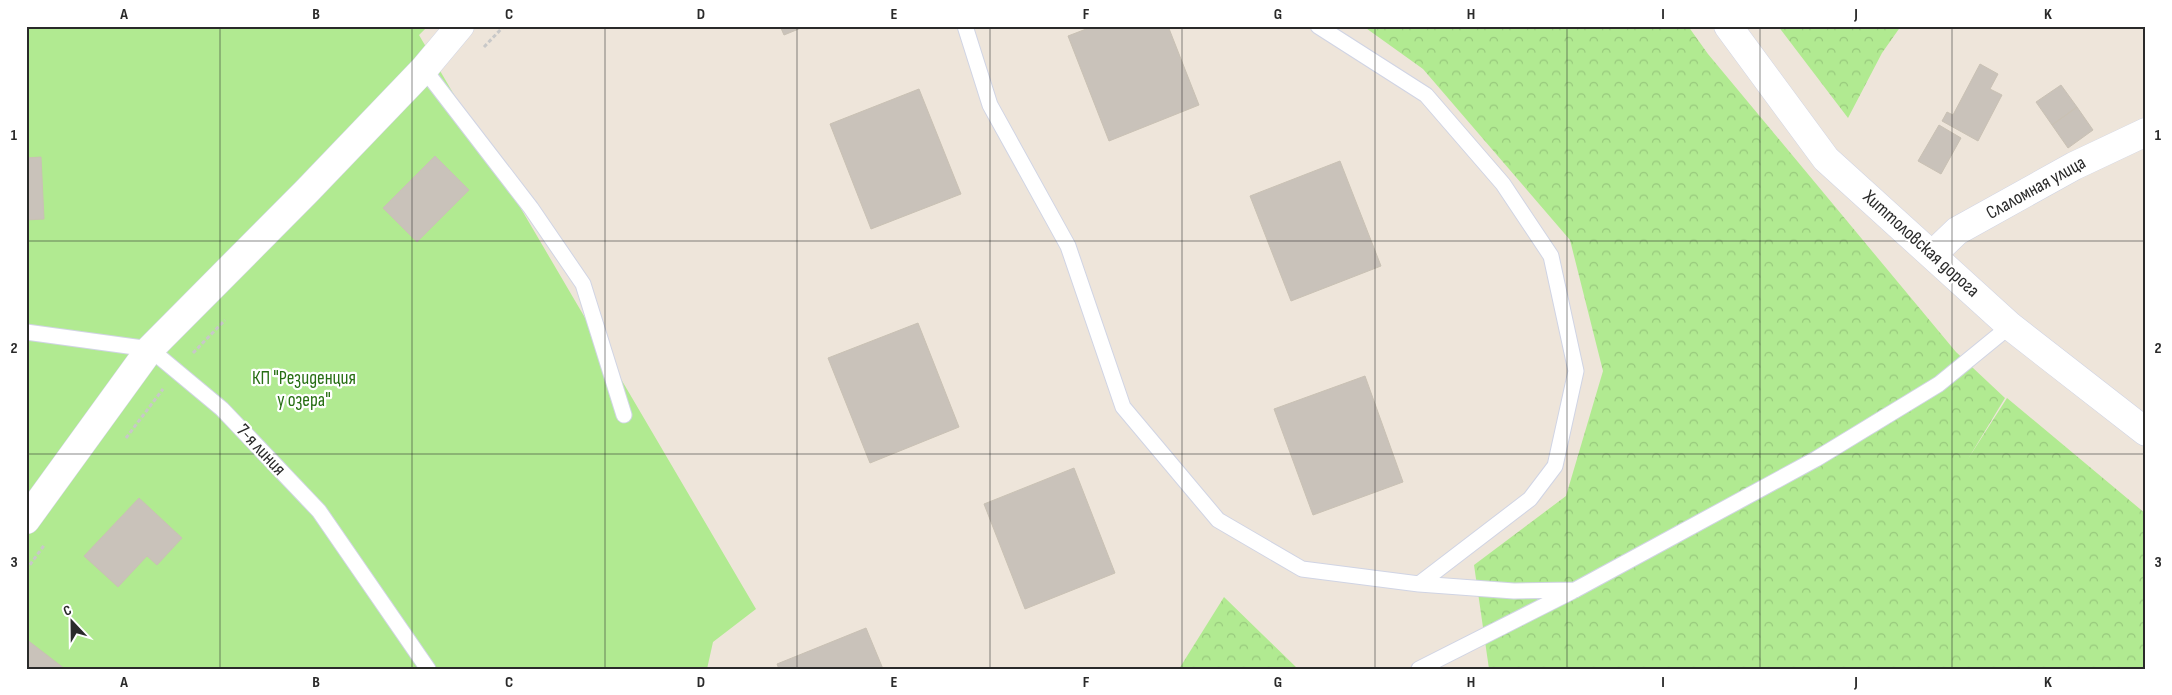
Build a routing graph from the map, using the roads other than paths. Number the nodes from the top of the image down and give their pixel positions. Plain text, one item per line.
1 (460, 26) edge
2 (966, 26) edge
3 (1318, 26) edge
4 (1728, 26) edge
5 (424, 69) junction
6 (2146, 132) edge
7 (1933, 254) junction
8 (2010, 326) junction
9 (26, 332) edge
10 (150, 349) junction
11 (624, 415) dead end
12 (2146, 432) edge
13 (26, 520) edge
14 (1419, 584) junction
15 (1575, 590) junction
16 (428, 669) edge
17 (1419, 669) edge

1 - 5 street
2 - 14 lane
3 - 14 lane
4 - 7 street, Хиттоловская дорога
5 - 10 street
5 - 11 lane
6 - 7 street, Слаломная улица
7 - 8 street, Хиттоловская дорога
8 - 12 street, Хиттоловская дорога
8 - 15 lane
9 - 10 lane
10 - 13 street
10 - 16 lane, 7-я линия
14 - 15 lane
15 - 17 lane

